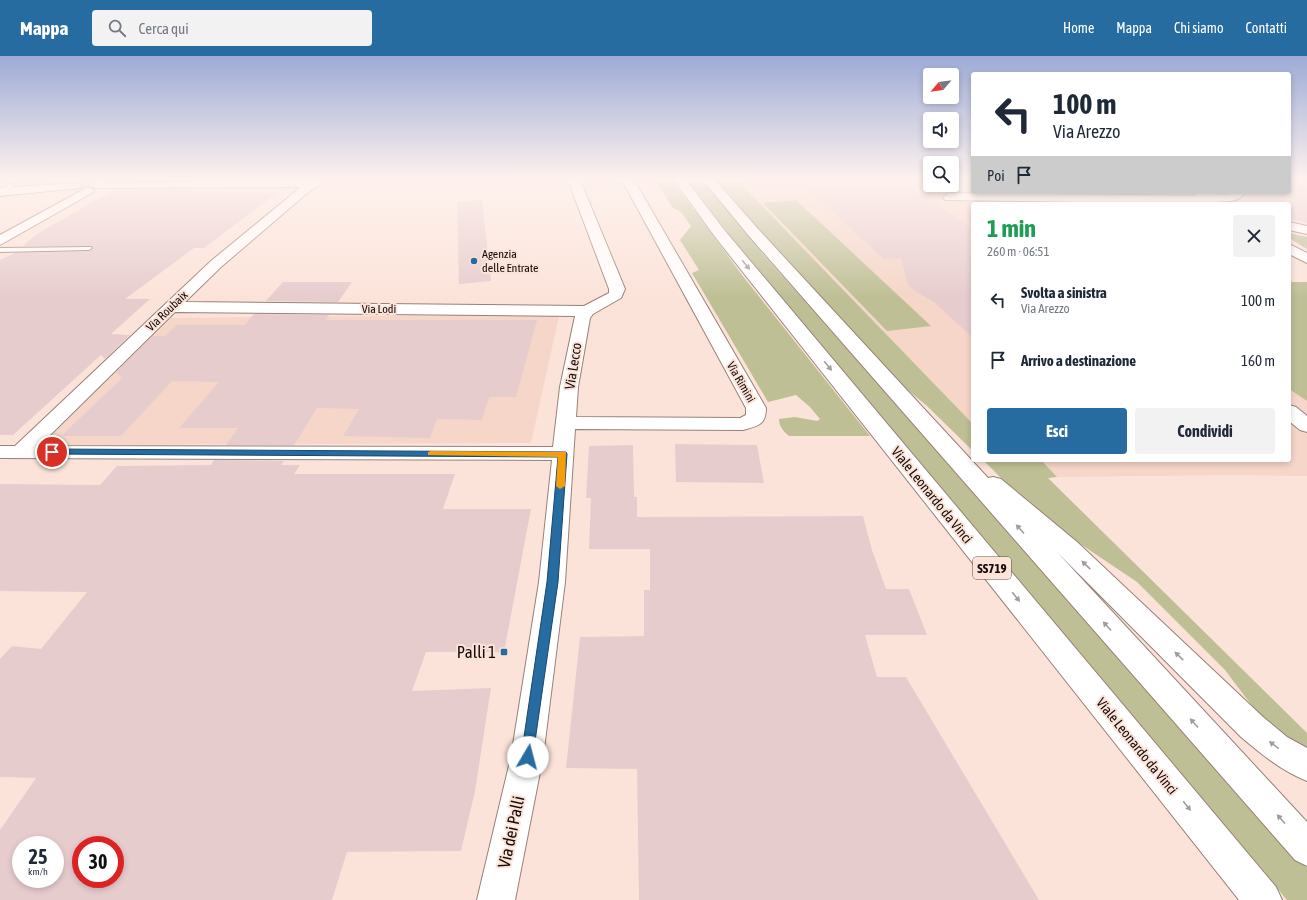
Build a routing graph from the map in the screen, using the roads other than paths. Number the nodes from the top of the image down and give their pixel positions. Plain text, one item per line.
1 (38, 219) edge
2 (271, 219) edge
3 (590, 219) edge
4 (650, 219) edge
5 (709, 219) edge
6 (743, 219) edge
7 (1291, 226) edge
8 (1307, 230) edge
9 (0, 241) edge
10 (89, 248) dead end
11 (1291, 249) edge
12 (0, 250) edge
13 (1307, 259) edge
14 (171, 307) junction
15 (587, 311) junction
16 (1291, 413) edge
17 (566, 423) junction
18 (1307, 426) edge
19 (939, 439) junction
20 (10, 452) edge
21 (563, 454) junction
22 (1307, 766) edge
23 (1307, 848) edge
24 (496, 900) edge
25 (1263, 900) edge

1 - 9 main road
2 - 14 main road, Via Roubaix
3 - 15 main road
4 - 17 main road, Via Rimini
5 -> 25 main road, Viale Leonardo da Vinci / SS719
6 - 19 main road
7 - 8 main road
10 - 12 lane
11 - 13 main road
14 - 15 main road, Via Lodi
14 - 20 main road, Via Roubaix
15 - 17 main road, Via Lecco
16 - 18 main road
17 - 21 main road, Via Lecco
22 -> 19 main road
23 -> 19 main road
20 - 21 main road
21 - 24 main road, Via dei Palli

